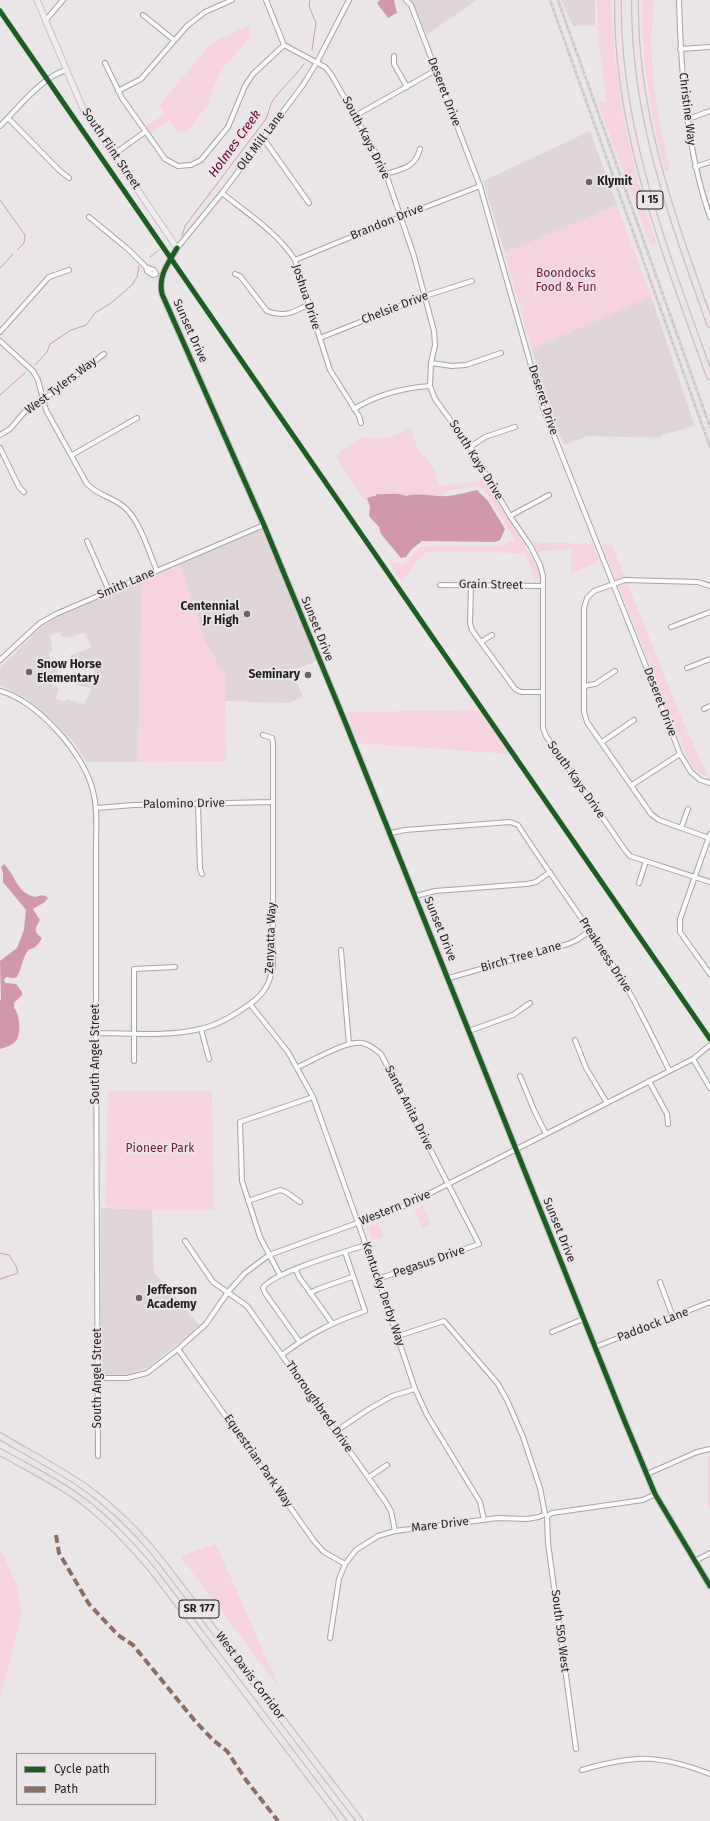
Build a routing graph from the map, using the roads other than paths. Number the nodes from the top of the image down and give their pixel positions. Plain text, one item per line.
1 (37, 0) edge
2 (63, 0) edge
3 (232, 0) edge
4 (266, 0) edge
5 (349, 0) edge
6 (406, 0) edge
7 (617, 0) edge
8 (635, 0) edge
9 (679, 0) edge
10 (143, 15) dead end
11 (45, 21) junction
12 (174, 40) junction
13 (284, 45) junction
14 (710, 47) edge
15 (680, 50) junction
16 (394, 56) dead end
17 (317, 62) junction
18 (105, 63) dead end
19 (66, 70) junction
20 (436, 70) junction
21 (407, 87) junction
22 (118, 91) junction
23 (710, 111) edge
24 (355, 116) junction
25 (8, 118) junction
26 (688, 119) junction
27 (0, 126) edge
28 (145, 132) junction
29 (263, 138) junction
30 (420, 149) dead end
31 (114, 154) junction
32 (710, 162) edge
33 (695, 167) junction
34 (386, 174) junction
35 (69, 178) dead end
36 (480, 186) junction
37 (222, 193) junction
38 (309, 203) dead end
39 (710, 216) edge
40 (89, 217) dead end
41 (400, 217) junction
42 (177, 248) junction
43 (295, 260) junction
44 (68, 270) dead end
45 (235, 274) dead end
46 (159, 275) junction
47 (472, 280) dead end
48 (425, 296) junction
49 (309, 304) junction
50 (710, 324) edge
51 (0, 332) edge
52 (320, 338) junction
53 (0, 341) edge
54 (501, 353) dead end
55 (104, 354) dead end
56 (431, 363) junction
57 (710, 377) edge
58 (430, 386) junction
59 (42, 399) junction
60 (354, 409) junction
61 (137, 418) dead end
62 (361, 423) dead end
63 (515, 427) dead end
64 (0, 435) edge
65 (470, 447) junction
66 (0, 448) edge
67 (72, 455) junction
68 (24, 492) dead end
69 (549, 495) dead end
70 (510, 516) junction
71 (264, 525) junction
72 (87, 542) dead end
73 (157, 571) junction
74 (614, 584) junction
75 (440, 585) dead end
76 (471, 585) junction
77 (543, 586) junction
78 (710, 586) edge
79 (109, 591) junction
80 (710, 612) edge
81 (671, 628) dead end
82 (492, 635) dead end
83 (481, 642) junction
84 (710, 659) edge
85 (0, 660) edge
86 (687, 668) dead end
87 (615, 671) dead end
88 (584, 686) junction
89 (1, 691) edge
90 (543, 692) junction
91 (710, 706) edge
92 (704, 709) dead end
93 (634, 720) dead end
94 (263, 735) dead end
95 (602, 742) junction
96 (680, 754) junction
97 (710, 783) edge
98 (632, 785) junction
99 (272, 802) junction
100 (198, 805) junction
101 (96, 808) junction
102 (688, 809) dead end
103 (681, 828) junction
104 (391, 833) junction
105 (709, 836) edge
106 (646, 862) junction
107 (550, 872) junction
108 (202, 874) dead end
109 (695, 876) junction
110 (710, 882) edge
111 (639, 883) dead end
112 (416, 896) junction
113 (590, 930) junction
114 (342, 950) dead end
115 (174, 967) dead end
116 (710, 974) edge
117 (448, 978) junction
118 (530, 1003) dead end
119 (250, 1004) junction
120 (201, 1029) junction
121 (469, 1031) junction
122 (96, 1033) junction
123 (134, 1033) junction
124 (575, 1040) dead end
125 (349, 1044) junction
126 (710, 1045) edge
127 (693, 1058) junction
128 (209, 1059) dead end
129 (134, 1061) dead end
130 (298, 1068) junction
131 (669, 1070) junction
132 (520, 1076) dead end
133 (649, 1081) junction
134 (710, 1088) edge
135 (313, 1097) junction
136 (607, 1103) junction
137 (668, 1124) dead end
138 (546, 1134) junction
139 (516, 1150) junction
140 (447, 1185) junction
141 (248, 1201) junction
142 (300, 1202) dead end
143 (357, 1223) junction
144 (185, 1241) dead end
145 (479, 1244) joint
146 (366, 1245) junction
147 (345, 1252) junction
148 (269, 1255) junction
149 (296, 1270) junction
150 (280, 1275) junction
151 (352, 1277) junction
152 (378, 1279) junction
153 (660, 1282) dead end
154 (228, 1292) junction
155 (310, 1293) junction
156 (710, 1302) edge
157 (673, 1317) junction
158 (583, 1318) junction
159 (332, 1323) junction
160 (552, 1332) dead end
161 (398, 1336) junction
162 (299, 1341) junction
163 (595, 1347) junction
164 (178, 1349) junction
165 (282, 1355) junction
166 (97, 1378) junction
167 (415, 1389) junction
168 (336, 1432) junction
169 (0, 1436) edge
170 (710, 1449) edge
171 (0, 1452) edge
172 (98, 1456) dead end
173 (386, 1465) dead end
174 (647, 1474) junction
175 (369, 1477) junction
176 (656, 1494) junction
177 (546, 1515) junction
178 (484, 1520) junction
179 (395, 1531) junction
180 (710, 1553) edge
181 (695, 1561) junction
182 (345, 1564) junction
183 (710, 1586) edge
184 (330, 1638) dead end
185 (576, 1749) dead end
186 (582, 1770) dead end
187 (710, 1774) edge
188 (344, 1821) edge
189 (360, 1821) edge

1 - 11 main road, South Flint Street
2 - 11 street
3 - 12 street
4 - 13 street
5 - 17 street, Old Mill Lane
6 - 20 street, Deseret Drive
7 - 57 highway, I 15
8 - 50 highway, I 15
9 - 15 street, Christine Way
10 - 12 street
11 - 19 main road, South Flint Street
12 - 22 street
13 - 17 street, South Kays Drive
13 - 28 street
14 - 15 street
15 - 26 street, Christine Way
16 - 21 street
17 - 24 street, South Kays Drive
17 - 29 street, Old Mill Lane
18 - 22 street
19 - 25 street
19 - 31 main road, South Flint Street
20 - 21 street
20 - 36 street, Deseret Drive
21 - 24 street
22 - 28 street
23 - 26 street
24 - 34 street, South Kays Drive
25 - 27 street
25 - 35 street
26 - 33 street, Christine Way
28 - 31 street
29 - 37 street, Old Mill Lane
29 - 38 street
30 - 34 street
31 - 42 main road, South Flint Street
32 - 33 street
33 - 39 street, Christine Way
34 - 41 street, South Kays Drive
36 - 41 street, Brandon Drive
36 - 74 street, Deseret Drive
37 - 42 street, Old Mill Lane
37 - 43 street, Joshua Drive
40 - 46 street
41 - 43 street, Brandon Drive
41 - 48 street, South Kays Drive
42 - 46 main road, Old Mill Lane
43 - 49 street, Joshua Drive
44 - 51 street
45 - 49 street
46 - 71 main road, Sunset Drive
47 - 48 street, Chelsie Drive
48 - 52 street, Chelsie Drive
48 - 56 street, South Kays Drive
49 - 52 street, Joshua Drive
52 - 60 street, Joshua Drive
53 - 59 street
54 - 56 street
55 - 59 street, West Tylers Way
56 - 58 street, South Kays Drive
58 - 60 street
58 - 65 street, South Kays Drive
59 - 64 street, West Tylers Way
59 - 67 street
60 - 62 street, Joshua Drive
61 - 67 street
63 - 65 street
65 - 70 street, South Kays Drive
66 - 68 street
67 - 73 street
69 - 70 street
70 - 77 street, South Kays Drive
71 - 73 street, Smith Lane
71 - 104 main road, Sunset Drive
72 - 79 street
73 - 79 street, Smith Lane
74 - 78 street
74 - 88 street
74 - 96 street, Deseret Drive
75 - 76 street, Grain Street
76 - 77 street, Grain Street
76 - 83 street
77 - 90 street, South Kays Drive
79 - 85 street, Smith Lane
80 - 81 street
82 - 83 street
83 - 90 street
84 - 86 street
87 - 88 street
88 - 95 street
89 - 101 street, South Angel Street
90 - 106 street, South Kays Drive
91 - 92 street
93 - 95 street
94 - 99 street, Zenyatta Way
95 - 98 street
96 - 97 street, Deseret Drive
96 - 98 street
98 - 103 street
99 - 100 street, Palomino Drive
99 - 119 street, Zenyatta Way
100 - 101 street, Palomino Drive
100 - 108 street
101 - 122 street, South Angel Street
102 - 103 street
103 - 105 street
104 - 107 street, Preakness Drive
104 - 112 main road, Sunset Drive
105 - 109 street
106 - 109 street, South Kays Drive
106 - 111 street
107 - 112 street
107 - 113 street, Preakness Drive
109 - 110 street, South Kays Drive
109 - 116 street
112 - 117 main road, Sunset Drive
113 - 117 street, Birch Tree Lane
113 - 131 street, Preakness Drive
114 - 125 street
115 - 123 street
117 - 121 main road, Sunset Drive
118 - 121 street
119 - 120 street, Zenyatta Way
119 - 130 street, Kentucky Derby Way
120 - 123 street, Zenyatta Way
120 - 128 street
121 - 139 main road, Sunset Drive
122 - 123 street, Zenyatta Way
122 - 166 street, South Angel Street
123 - 129 street
124 - 136 street
125 - 130 street, Santa Anita Drive
125 - 140 street, Santa Anita Drive
126 - 127 street, Western Drive
127 - 131 street, Western Drive
127 - 134 street
130 - 135 street, Kentucky Derby Way
131 - 133 street, Western Drive
132 - 138 street
133 - 136 street, Western Drive
133 - 137 street
135 - 141 street
135 - 143 street, Kentucky Derby Way
136 - 138 street, Western Drive
138 - 139 street, Western Drive
139 - 140 street, Western Drive
139 - 158 main road, Sunset Drive
140 - 143 street, Western Drive
140 - 145 street, Santa Anita Drive
141 - 142 street
141 - 148 street
143 - 146 street, Kentucky Derby Way
143 - 148 street, Western Drive
144 - 154 street, Thoroughbred Drive
145 - 152 street, Pegasus Drive
146 - 147 street
146 - 152 street, Kentucky Derby Way
147 - 149 street
147 - 151 street
148 - 150 street
148 - 154 street, Western Drive
149 - 150 street
149 - 155 street
150 - 162 street
151 - 155 street
151 - 159 street
152 - 161 street, Kentucky Derby Way
153 - 157 street
154 - 164 street, Western Drive
154 - 165 street, Thoroughbred Drive
155 - 159 street
156 - 157 street, Paddock Lane
157 - 163 street, Paddock Lane
158 - 160 street
158 - 163 main road, Sunset Drive
159 - 162 street
161 - 167 street, Kentucky Derby Way
161 - 177 street, South 550 West
162 - 165 street
163 - 174 main road, Sunset Drive
164 - 166 street, Western Drive
164 - 182 street, Equestrian Park Way
165 - 168 street, Thoroughbred Drive
166 - 172 street, South Angel Street
167 - 168 street
167 - 178 street, Kentucky Derby Way
168 - 175 street, Thoroughbred Drive
169 - 189 highway, West Davis Corridor / SR 177
170 - 174 street
171 - 188 highway, West Davis Corridor / SR 177
173 - 175 street
174 - 176 main road, Sunset Drive
175 - 179 street, Thoroughbred Drive
176 - 177 street, Mare Drive
176 - 181 main road, Sunset Drive
177 - 178 street, Mare Drive
177 - 185 street, South 550 West
178 - 179 street, Mare Drive
179 - 182 street, Mare Drive
180 - 181 street
181 - 183 main road, Sunset Drive
182 - 184 street
186 - 187 street

